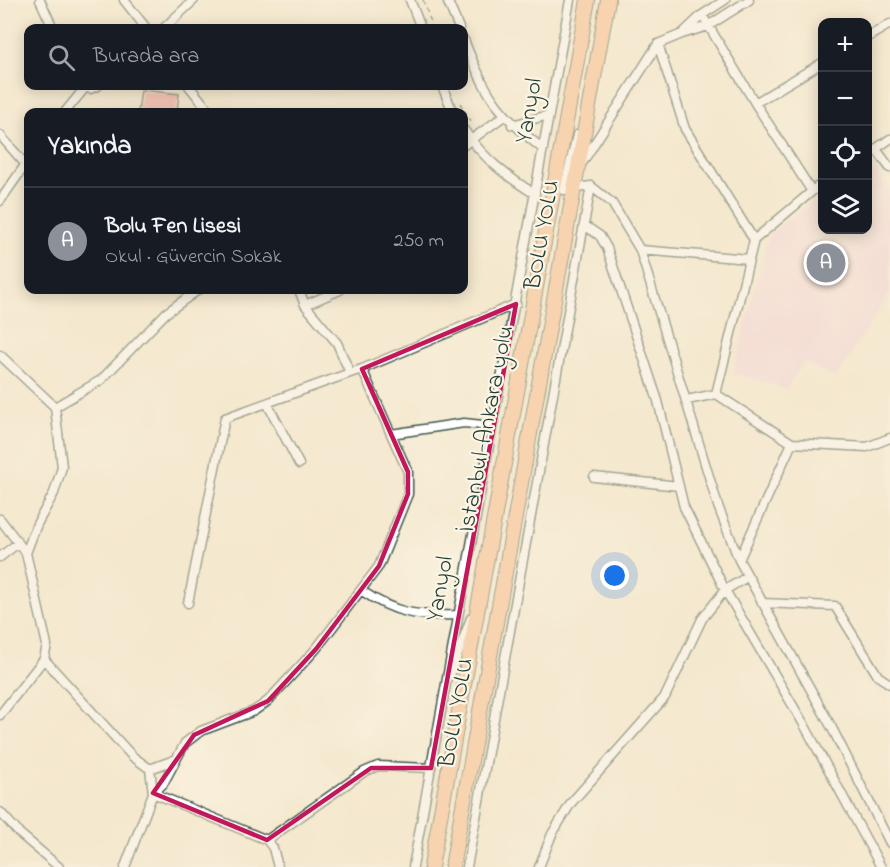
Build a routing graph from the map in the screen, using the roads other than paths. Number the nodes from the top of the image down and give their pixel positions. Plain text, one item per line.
1 (40, 0) edge
2 (124, 0) edge
3 (194, 0) edge
4 (410, 0) edge
5 (447, 0) edge
6 (570, 0) edge
7 (588, 0) edge
8 (609, 0) edge
9 (725, 0) edge
10 (749, 0) edge
11 (702, 15) junction
12 (51, 24) edge
13 (143, 24) edge
14 (168, 24) edge
15 (419, 24) edge
16 (457, 24) edge
17 (890, 24) edge
18 (708, 26) junction
19 (682, 33) junction
20 (872, 34) edge
21 (658, 44) junction
22 (468, 50) edge
23 (818, 65) edge
24 (79, 90) edge
25 (192, 90) edge
26 (444, 90) edge
27 (755, 103) junction
28 (68, 108) edge
29 (207, 108) edge
30 (451, 108) edge
31 (549, 115) junction
32 (504, 116) junction
33 (512, 125) junction
34 (0, 135) edge
35 (890, 139) edge
36 (468, 142) edge
37 (468, 144) edge
38 (543, 149) junction
39 (876, 149) junction
40 (872, 151) edge
41 (24, 160) edge
42 (24, 167) edge
43 (890, 168) edge
44 (591, 186) junction
45 (818, 186) edge
46 (564, 190) junction
47 (811, 190) junction
48 (535, 194) junction
49 (0, 201) edge
50 (584, 225) junction
51 (754, 240) junction
52 (640, 250) junction
53 (749, 259) junction
54 (192, 294) edge
55 (300, 294) edge
56 (330, 294) edge
57 (516, 303) junction
58 (304, 305) junction
59 (0, 355) edge
60 (362, 369) junction
61 (350, 373) junction
62 (716, 394) junction
63 (687, 400) junction
64 (267, 403) junction
65 (55, 407) junction
66 (492, 426) junction
67 (391, 434) junction
68 (890, 438) edge
69 (792, 443) junction
70 (299, 464) dead end
71 (594, 477) dead end
72 (679, 486) junction
73 (0, 519) edge
74 (18, 543) junction
75 (26, 553) junction
76 (0, 557) edge
77 (739, 560) junction
78 (747, 577) junction
79 (725, 590) junction
80 (362, 591) junction
81 (478, 597) junction
82 (188, 603) dead end
83 (762, 603) junction
84 (456, 615) junction
85 (44, 659) junction
86 (890, 684) edge
87 (444, 694) junction
88 (0, 714) edge
89 (174, 760) junction
90 (430, 768) junction
91 (150, 769) junction
92 (153, 793) junction
93 (1, 815) edge
94 (467, 823) junction
95 (267, 840) junction
96 (890, 843) edge
97 (59, 867) edge
98 (125, 867) edge
99 (278, 867) edge
100 (413, 867) edge
101 (431, 867) edge
102 (452, 867) edge
103 (467, 867) edge
104 (539, 867) edge
105 (881, 867) edge

1 - 12 street
2 - 13 street
3 - 14 street
4 - 15 street
5 - 16 street
6 - 31 street, Yanyol
7 - 81 highway, İstanbul-Ankara yolu
8 - 46 street, Yanyol
8 - 94 highway, BOLU YOLU
9 - 11 street
10 - 18 street
11 - 18 street
11 - 19 street
17 - 20 street
18 - 19 street
18 - 27 street
19 - 21 street
21 - 46 street
21 - 51 street
22 - 32 street
23 - 27 street
24 - 28 street
25 - 29 street
26 - 30 street
27 - 47 street
31 - 33 street
31 - 38 street, Yanyol
32 - 33 street
32 - 36 street
33 - 38 street
34 - 41 street
35 - 39 street
37 - 48 street
38 - 48 street, Yanyol
39 - 40 street
39 - 43 street
42 - 49 street
44 - 46 street
44 - 50 street
44 - 52 street
45 - 47 street
47 - 51 street
48 - 57 street, Yanyol
50 - 72 street
50 - 94 street
51 - 53 street
52 - 53 street
52 - 63 street
53 - 62 street
54 - 65 street
55 - 58 street
56 - 58 street
57 - 60 street
57 - 66 street, Yanyol
58 - 61 street
59 - 65 street
60 - 61 street
60 - 67 street
61 - 64 street
62 - 63 street
62 - 69 street
63 - 77 street
64 - 70 street
64 - 82 street
65 - 75 street
66 - 67 street
66 - 84 street, Yanyol
67 - 80 street
68 - 69 street
69 - 77 street
71 - 72 street
72 - 79 street
73 - 74 street
74 - 75 street
74 - 76 street
75 - 85 street
77 - 78 street
78 - 79 street
78 - 83 street
79 - 104 street
79 - 105 street
80 - 84 street
80 - 89 street
81 - 87 street
81 - 101 highway, İstanbul-Ankara yolu
83 - 86 street
83 - 96 street
84 - 87 street, Yanyol
85 - 88 street
85 - 91 street
87 - 90 street, Yanyol
89 - 91 street
89 - 92 street
90 - 95 street
90 - 100 street, Yanyol
91 - 92 street
92 - 95 street
92 - 98 street
93 - 97 street
94 - 102 highway, BOLU YOLU
94 - 103 street
95 - 99 street

